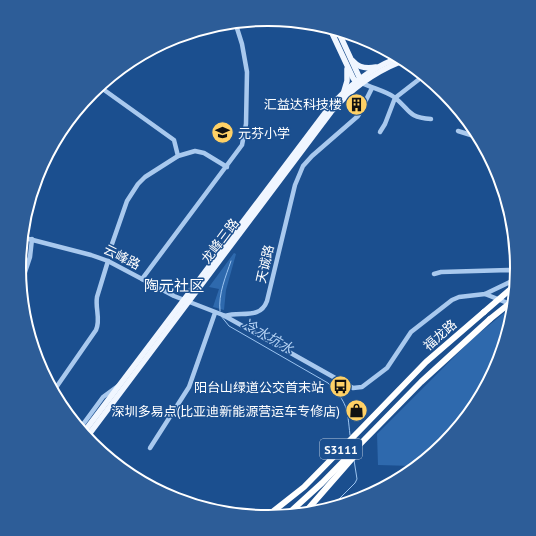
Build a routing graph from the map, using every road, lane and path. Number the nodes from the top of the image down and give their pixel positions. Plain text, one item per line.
1 (237, 28) edge
2 (332, 34) edge
3 (341, 37) edge
4 (351, 58) junction
5 (392, 60) edge
6 (397, 63) edge
7 (346, 64) junction
8 (380, 66) junction
9 (419, 79) edge
10 (359, 81) junction
11 (372, 88) junction
12 (104, 90) edge
13 (344, 92) junction
14 (395, 98) junction
15 (431, 119) dead end
16 (458, 130) dead end
17 (380, 132) dead end
18 (469, 134) edge
19 (178, 156) junction
20 (226, 167) junction
21 (28, 238) edge
22 (32, 239) junction
23 (112, 244) dead end
24 (108, 261) junction
25 (26, 269) edge
26 (510, 270) edge
27 (434, 274) dead end
28 (142, 279) junction
29 (509, 282) edge
30 (509, 291) edge
31 (485, 294) junction
32 (186, 301) junction
33 (507, 303) edge
34 (507, 306) edge
35 (220, 314) junction
36 (153, 345) junction
37 (121, 384) junction
38 (57, 386) edge
39 (399, 403) junction
40 (83, 424) edge
41 (87, 429) edge
42 (90, 432) edge
43 (150, 448) dead end
44 (311, 506) edge
45 (294, 508) edge
46 (275, 510) edge

1 - 20 street
2 - 7 main road
3 - 4 main road
4 - 8 main road
4 - 10 main road
5 - 8 main road
6 - 10 main road
7 - 10 main road
7 - 13 main road
8 - 10 main road
9 - 14 street
10 - 11 street
10 - 13 main road, 龙峰三路
10 - 32 main road, 龙峰三路
11 - 14 street
11 - 35 street, 天诚路
12 - 19 street
13 - 32 main road, 龙峰三路
14 - 15 street
14 - 17 street
16 - 18 street
19 - 20 street
19 - 23 street
20 - 28 street
21 - 22 street, 云峰路
22 - 24 street, 云峰路
22 - 25 street
24 - 28 street, 云峰路
24 - 38 street
26 - 27 street
28 - 32 street, 云峰路
29 - 31 street
30 - 46 highway, 福龙路 / S3111, bridge
31 - 33 street
31 - 35 street, 云峰路
32 - 35 street, 云峰路
32 - 36 main road, 龙峰三路
34 - 39 highway, 福龙路 / S3111, bridge
35 - 43 street
36 - 37 main road, 龙峰三路
36 - 42 main road, 龙峰三路
37 - 40 street
37 - 41 main road, 龙峰三路
39 - 44 highway
39 - 45 highway, S3111

